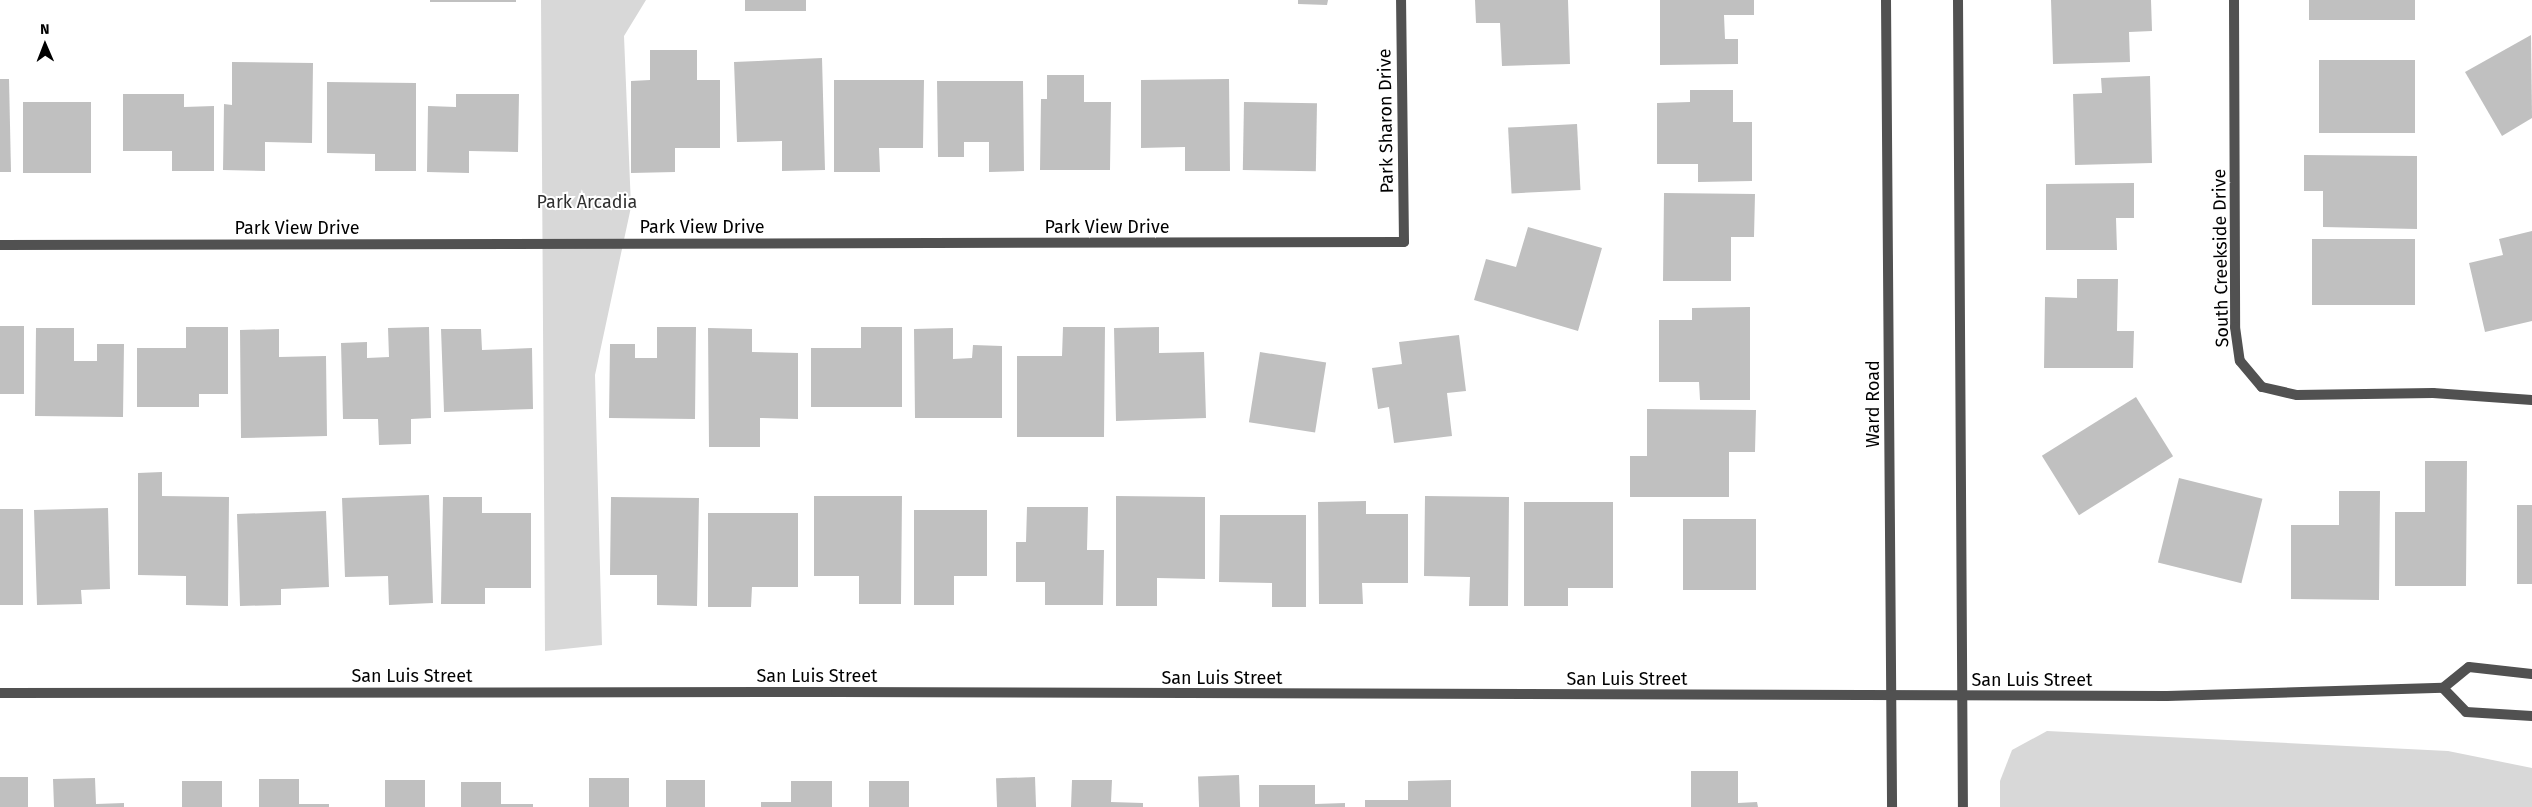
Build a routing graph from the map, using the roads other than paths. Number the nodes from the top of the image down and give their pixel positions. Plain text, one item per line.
1 (1401, 0) edge
2 (1886, 0) edge
3 (1958, 0) edge
4 (2234, 0) edge
5 (1404, 242) joint
6 (0, 245) edge
7 (2532, 400) edge
8 (2532, 674) edge
9 (2443, 688) junction
10 (0, 693) edge
11 (1892, 696) junction
12 (1962, 696) junction
13 (2532, 716) edge
14 (1892, 807) edge
15 (1963, 807) edge

1 - 5 street, Park Sharon Drive
2 - 11 street, Ward Road
3 - 12 street
4 - 7 street, South Creekside Drive
5 - 6 street, Park View Drive
8 - 9 street
9 - 12 street, San Luis Street
9 - 13 street
10 - 11 street, San Luis Street
11 - 12 street, San Luis Street
11 - 14 street, Ward Road
12 - 15 street

